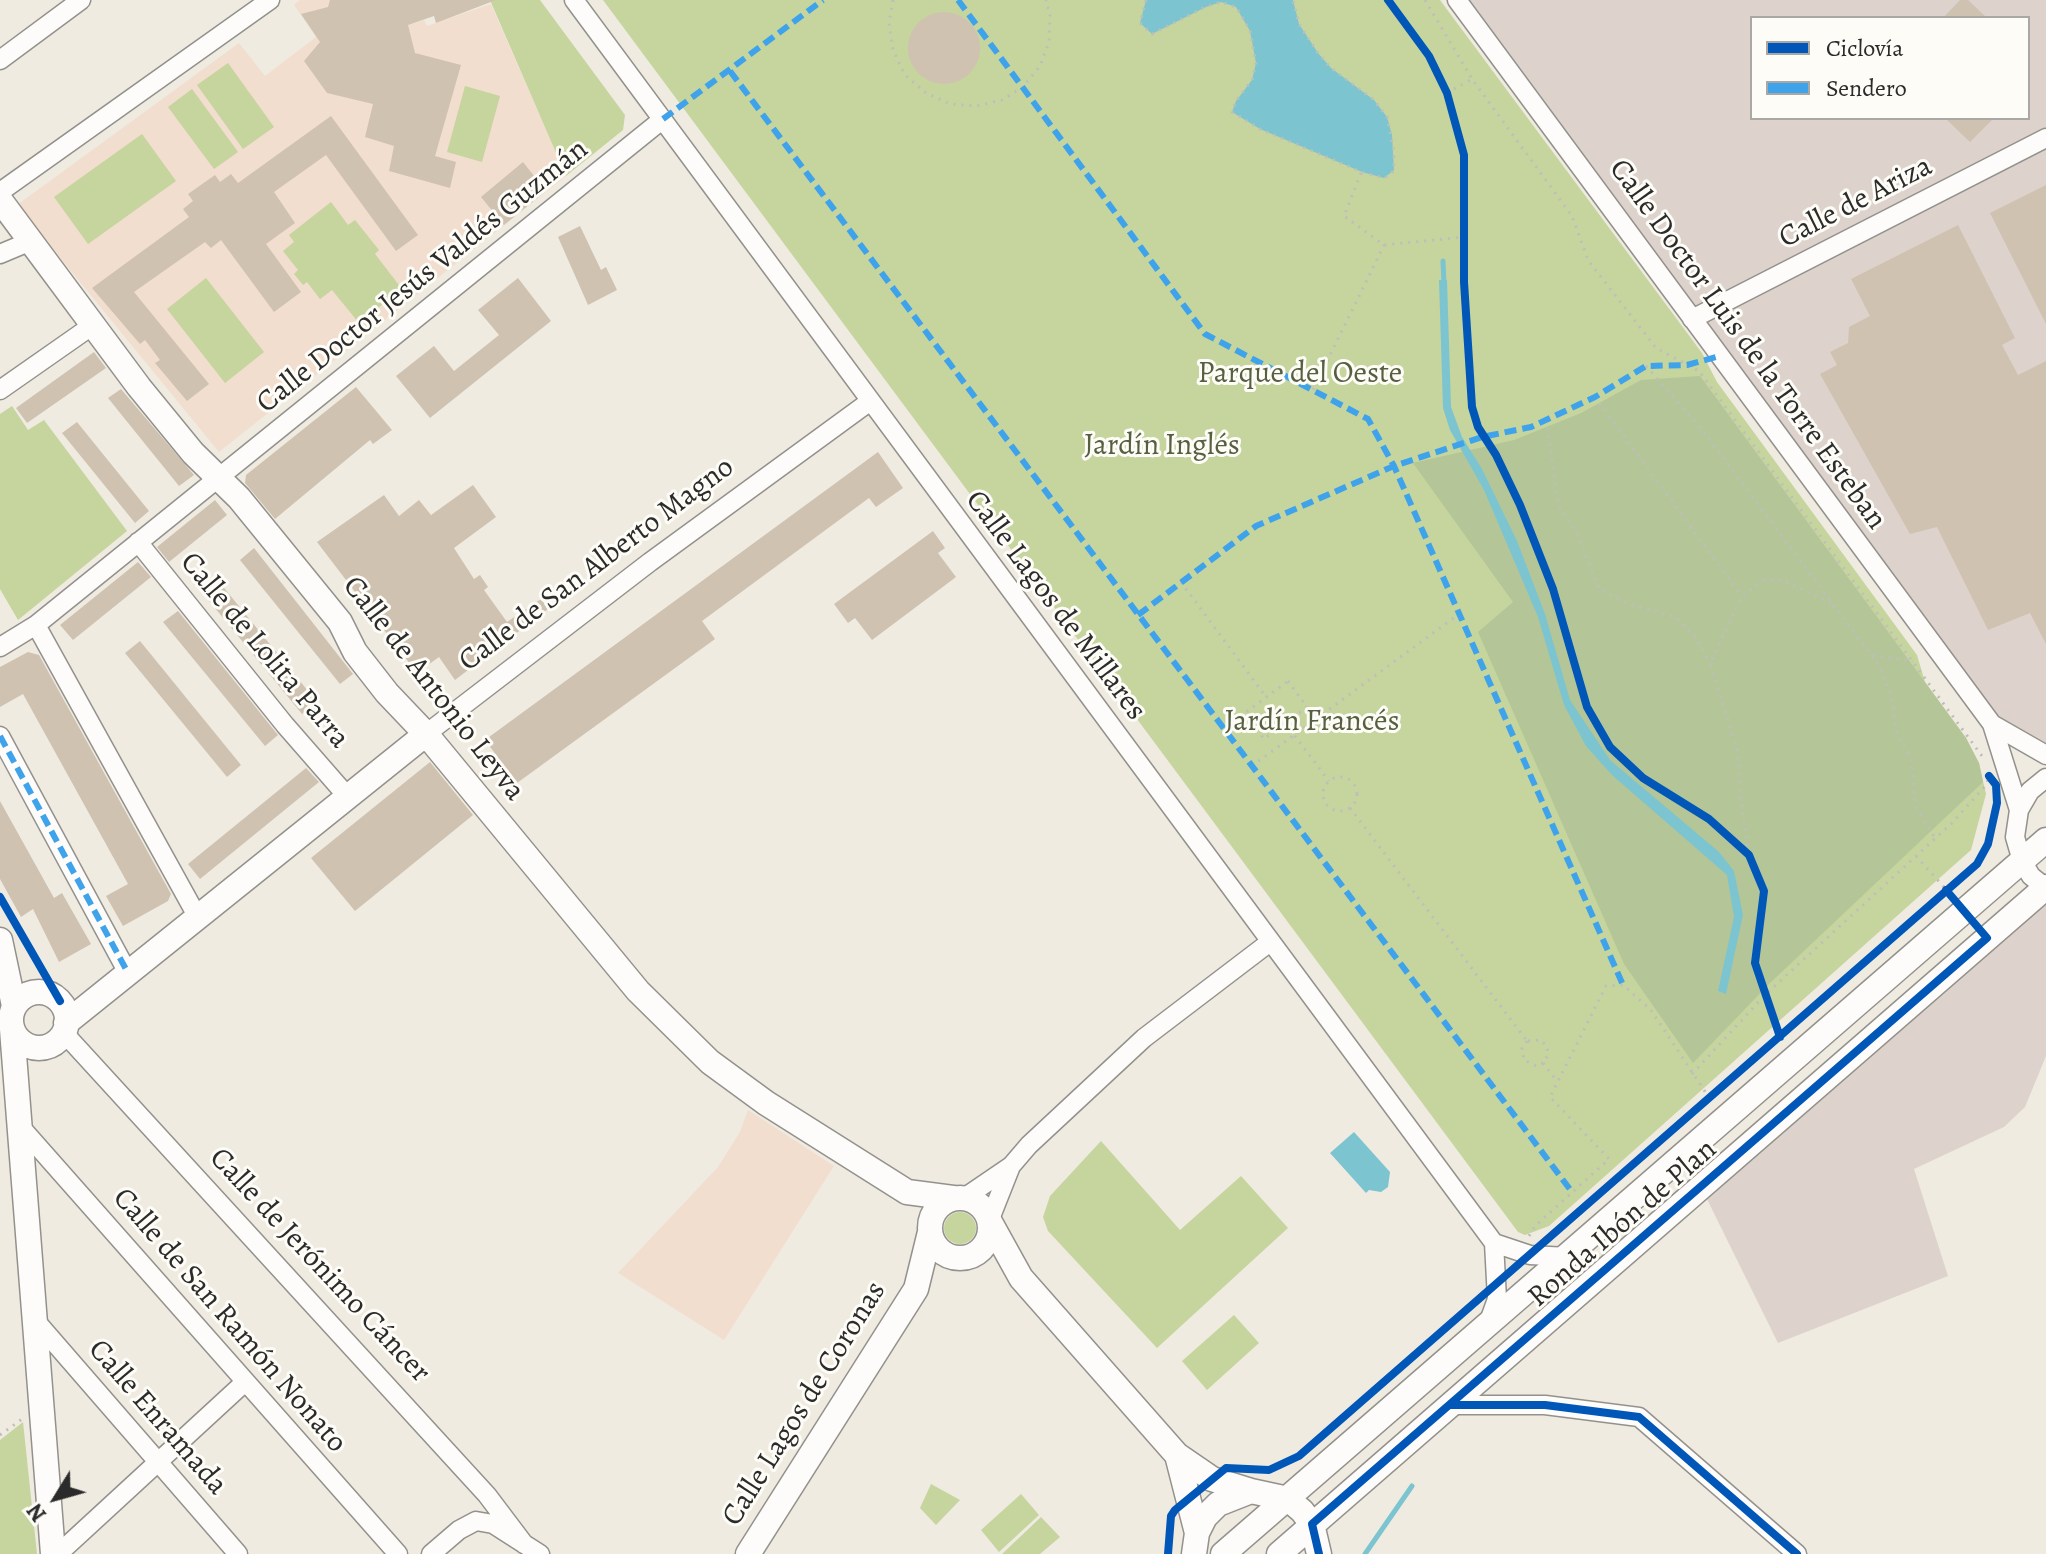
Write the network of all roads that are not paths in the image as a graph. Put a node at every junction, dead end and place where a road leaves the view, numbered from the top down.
1 (81, 0) edge
2 (270, 0) edge
3 (574, 0) edge
4 (1457, 0) edge
5 (0, 60) edge
6 (663, 119) junction
7 (2046, 138) edge
8 (0, 192) edge
9 (0, 200) edge
10 (31, 241) junction
11 (0, 254) edge
12 (1692, 319) junction
13 (93, 325) junction
14 (0, 390) edge
15 (869, 402) junction
16 (219, 478) junction
17 (138, 542) junction
18 (36, 625) junction
19 (0, 647) edge
20 (1992, 724) junction
21 (426, 734) junction
22 (0, 736) edge
23 (2046, 755) edge
24 (2046, 778) edge
25 (347, 796) junction
26 (2019, 810) junction
27 (2046, 840) edge
28 (2022, 861) junction
29 (2046, 887) edge
30 (197, 916) junction
31 (0, 940) edge
32 (1270, 942) junction
33 (128, 973) junction
34 (13, 1017) junction
35 (59, 1034) junction
36 (7, 1090) edge
37 (9, 1120) edge
38 (1011, 1166) junction
39 (907, 1192) junction
40 (958, 1198) junction
41 (990, 1221) junction
42 (930, 1229) junction
43 (1494, 1243) junction
44 (966, 1257) junction
45 (1568, 1257) junction
46 (1021, 1278) junction
47 (916, 1289) junction
48 (34, 1319) junction
49 (1488, 1325) junction
50 (245, 1382) junction
51 (1452, 1405) junction
52 (1177, 1455) junction
53 (158, 1462) junction
54 (1251, 1491) junction
55 (1288, 1499) junction
56 (1312, 1524) junction
57 (1195, 1543) edge
58 (532, 1549) edge
59 (56, 1554) edge
60 (238, 1554) edge
61 (398, 1554) edge
62 (431, 1554) edge
63 (748, 1554) edge
64 (1223, 1554) edge
65 (1279, 1554) edge
66 (1319, 1554) edge
67 (1797, 1554) edge

1 - 5 street
2 - 8 street
3 - 6 street, Calle Lagos de Millares
4 - 12 street, Calle Doctor Luis de la Torre Esteban
6 - 15 street, Calle Lagos de Millares
6 - 16 street, Calle Doctor Jesús Valdés Guzmán
7 - 12 street, Calle de Ariza
9 - 10 street, Calle de Antonio Leyva
10 - 11 street
10 - 13 street, Calle de Antonio Leyva
12 - 20 street, Calle Doctor Luis de la Torre Esteban
13 - 14 street
13 - 16 street, Calle de Antonio Leyva
15 - 21 street, Calle de San Alberto Magno
15 - 32 street, Calle Lagos de Millares
16 - 17 street, Calle Doctor Jesús Valdés Guzmán
16 - 21 street, Calle de Antonio Leyva
17 - 18 street, Calle Doctor Jesús Valdés Guzmán
17 - 25 street, Calle de Lolita Parra
18 - 19 street, Calle Doctor Jesús Valdés Guzmán
18 - 30 street
20 - 23 street
20 - 26 street
21 - 25 street, Calle de San Alberto Magno
21 - 39 street, Calle de Antonio Leyva
22 - 33 street
24 - 26 street
25 - 30 street, Calle de San Alberto Magno
26 - 28 street
27 - 28 street, Ronda Ibón de Plan
28 - 29 street, Ronda Ibón de Plan
28 - 45 street, Ronda Ibón de Plan
29 - 51 street, Ronda Ibón de Plan
30 - 33 street, Calle de San Alberto Magno
31 - 34 street
32 - 38 street
32 - 43 street, Calle Lagos de Millares
33 - 35 street, Calle de San Alberto Magno
34 - 35 street
34 - 35 street
34 - 36 street
35 - 36 street, Calle de San Alberto Magno
35 - 58 street, Calle de Jerónimo Cáncer
36 - 37 street
37 - 48 street
37 - 50 street, Calle de San Ramón Nonato
38 - 40 street
38 - 41 street
39 - 40 street, Calle de Antonio Leyva
39 - 42 street, Calle de Antonio Leyva
40 - 41 street
40 - 42 street
41 - 44 street
41 - 46 street
42 - 44 street
42 - 47 street, Calle Lagos de Coronas
43 - 45 street
43 - 49 street
44 - 46 street
44 - 47 street, Calle Lagos de Coronas
45 - 49 street, Ronda Ibón de Plan
46 - 52 street
47 - 63 street, Calle Lagos de Coronas
48 - 53 street, Calle Enramada
48 - 59 street
49 - 55 street, Ronda Ibón de Plan
50 - 53 street
50 - 61 street, Calle de San Ramón Nonato
51 - 56 street, Ronda Ibón de Plan
51 - 67 street
52 - 54 street
52 - 57 street
53 - 59 street
53 - 60 street, Calle Enramada
54 - 55 street
54 - 57 street
55 - 56 street
55 - 64 street, Ronda Ibón de Plan
56 - 65 street, Ronda Ibón de Plan
56 - 66 street
58 - 62 street

